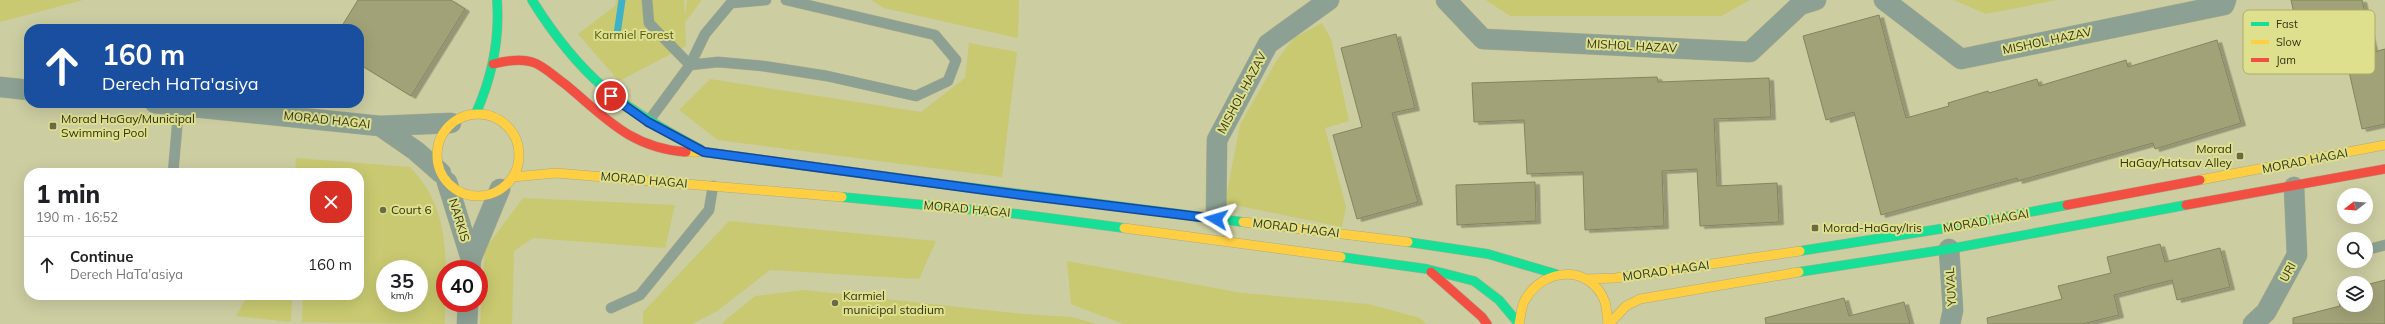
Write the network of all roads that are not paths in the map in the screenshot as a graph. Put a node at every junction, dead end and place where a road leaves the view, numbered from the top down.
1 (497, 0) edge
2 (532, 0) edge
3 (647, 0) edge
4 (766, 0) edge
5 (786, 0) edge
6 (1329, 0) edge
7 (1446, 0) edge
8 (1816, 0) edge
9 (1884, 0) edge
10 (2226, 0) edge
11 (732, 2) edge
12 (493, 64) junction
13 (690, 65) junction
14 (0, 87) edge
15 (24, 89) edge
16 (179, 108) edge
17 (208, 108) edge
18 (592, 108) junction
19 (629, 110) junction
20 (476, 113) junction
21 (648, 122) junction
22 (451, 123) junction
23 (380, 126) junction
24 (2385, 145) edge
25 (704, 152) junction
26 (173, 168) edge
27 (2385, 169) edge
28 (444, 178) junction
29 (507, 183) junction
30 (714, 186) junction
31 (2294, 187) junction
32 (1216, 219) junction
33 (2385, 245) edge
34 (2373, 248) edge
35 (1949, 249) junction
36 (469, 260) edge
37 (472, 260) edge
38 (1427, 269) junction
39 (1556, 274) junction
40 (1584, 279) junction
41 (611, 308) dead end
42 (468, 312) edge
43 (467, 324) edge
44 (1487, 324) edge
45 (1519, 324) edge
46 (1608, 324) edge
47 (1950, 324) edge
48 (2252, 324) edge

1 - 12 street
2 - 19 street
3 - 13 lane
4 - 11 lane
5 - 13 lane
6 - 32 street, MISHOL HAZAV
7 - 8 street, MISHOL HAZAV
9 - 10 street, MISHOL HAZAV
11 - 13 lane
12 - 18 street, MORAD HAGAI
12 - 20 street
13 - 21 lane
14 - 15 street
16 - 26 lane
17 - 23 street, MORAD HAGAI
18 - 19 street
18 - 25 street, MORAD HAGAI
19 - 21 street
20 - 22 street, NARKIS
20 - 29 street, NARKIS
21 - 25 street
22 - 23 street, MORAD HAGAI
22 - 28 street, NARKIS
23 - 28 street, MORAD HAGAI
24 - 40 street, MORAD HAGAI
25 - 32 street, MORAD HAGAI
27 - 31 street, MORAD HAGAI
28 - 29 street, NARKIS
28 - 36 street, NARKIS
29 - 30 street, MORAD HAGAI
29 - 37 street, NARKIS
30 - 38 street, MORAD HAGAI
30 - 41 lane
31 - 35 street, MORAD HAGAI
31 - 48 street, URI
32 - 39 street, MORAD HAGAI
33 - 34 lane
35 - 46 street, MORAD HAGAI
35 - 47 street, YUVAL
38 - 44 street
38 - 45 street, MORAD HAGAI
39 - 40 street, MORAD HAGAI
39 - 45 street
40 - 46 street
42 - 43 street

